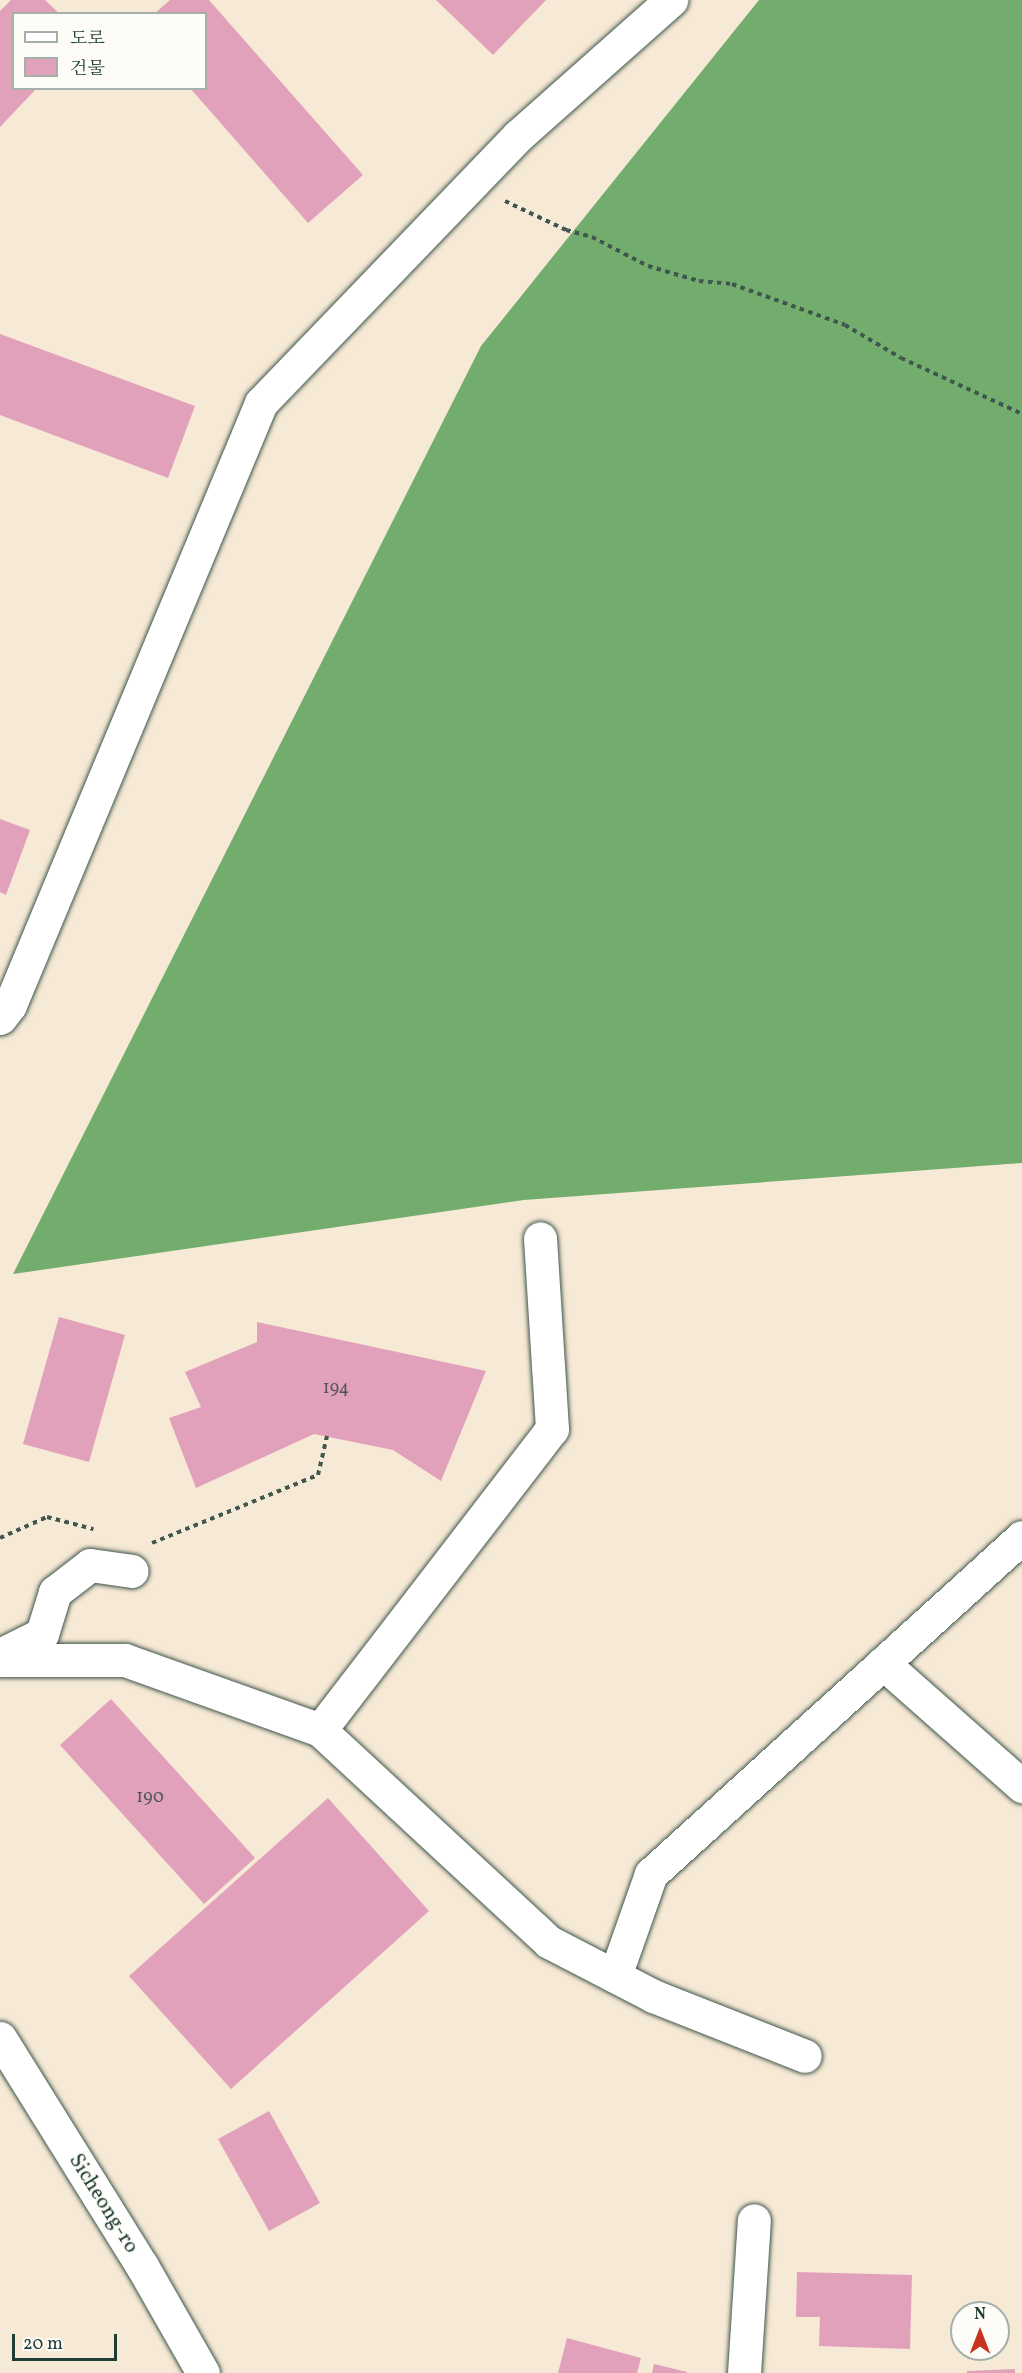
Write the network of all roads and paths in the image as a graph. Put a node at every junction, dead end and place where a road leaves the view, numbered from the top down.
1 (671, 0) edge
2 (472, 184) junction
3 (1022, 414) edge
4 (0, 1018) edge
5 (540, 1238) dead end
6 (327, 1437) dead end
7 (105, 1532) dead end
8 (1022, 1537) edge
9 (0, 1538) edge
10 (150, 1544) dead end
11 (132, 1571) dead end
12 (0, 1655) edge
13 (0, 1660) edge
14 (883, 1663) junction
15 (320, 1730) junction
16 (1022, 1786) edge
17 (615, 1976) junction
18 (0, 2038) edge
19 (805, 2056) dead end
20 (754, 2220) dead end
21 (202, 2373) edge
22 (744, 2373) edge

1 - 2 street
2 - 3 path
2 - 4 street
5 - 15 street
6 - 10 path
7 - 9 path
8 - 14 street
11 - 12 street
13 - 15 street
14 - 16 street
14 - 17 street
15 - 17 street
17 - 19 street
18 - 21 street, Sicheong-ro
20 - 22 street

